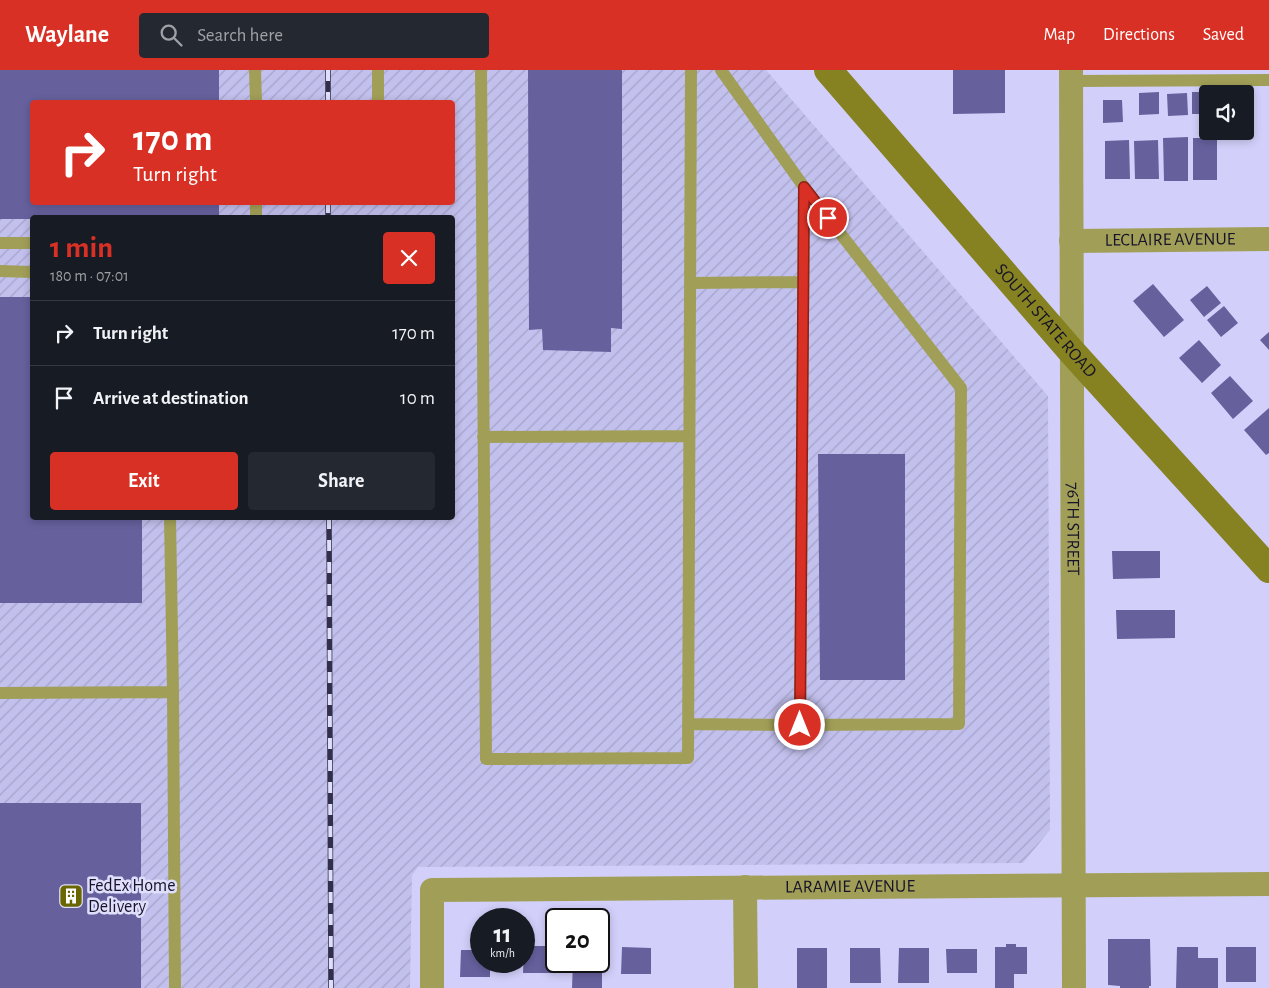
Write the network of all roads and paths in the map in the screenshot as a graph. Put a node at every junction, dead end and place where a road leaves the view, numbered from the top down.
1 (256, 70) edge
2 (378, 70) edge
3 (481, 70) edge
4 (691, 70) edge
5 (720, 70) edge
6 (828, 70) edge
7 (1071, 75) edge
8 (1269, 80) edge
9 (256, 100) edge
10 (378, 100) edge
11 (804, 187) junction
12 (1269, 239) edge
13 (1071, 240) junction
14 (0, 242) edge
15 (30, 243) edge
16 (0, 272) edge
17 (30, 272) edge
18 (690, 282) junction
19 (803, 282) junction
20 (1072, 352) junction
21 (690, 436) junction
22 (484, 437) junction
23 (170, 520) edge
24 (1268, 567) edge
25 (173, 692) junction
26 (0, 694) edge
27 (688, 724) junction
28 (800, 725) junction
29 (1269, 884) edge
30 (1074, 885) junction
31 (746, 887) junction
32 (175, 988) edge
33 (432, 988) edge
34 (746, 988) edge
35 (1074, 988) edge

1 - 9 lane
2 - 10 lane
3 - 22 lane
4 - 18 lane
5 - 11 lane
6 - 20 street, SOUTH STATE ROAD
7 - 8 lane
7 - 13 street, 76TH STREET
11 - 19 lane
11 - 28 lane
12 - 13 street, LECLAIRE AVENUE
13 - 20 street, 76TH STREET
14 - 15 lane
16 - 17 lane
18 - 19 lane
18 - 21 lane
19 - 28 lane
20 - 24 street, SOUTH STATE ROAD
20 - 30 street, 76TH STREET
21 - 22 lane
21 - 27 lane
22 - 27 lane
23 - 25 lane
25 - 26 lane
25 - 32 lane
27 - 28 lane
29 - 30 street, LARAMIE AVENUE
30 - 31 street, LARAMIE AVENUE
30 - 35 street, 76TH STREET
31 - 33 street, LARAMIE AVENUE
31 - 34 street

